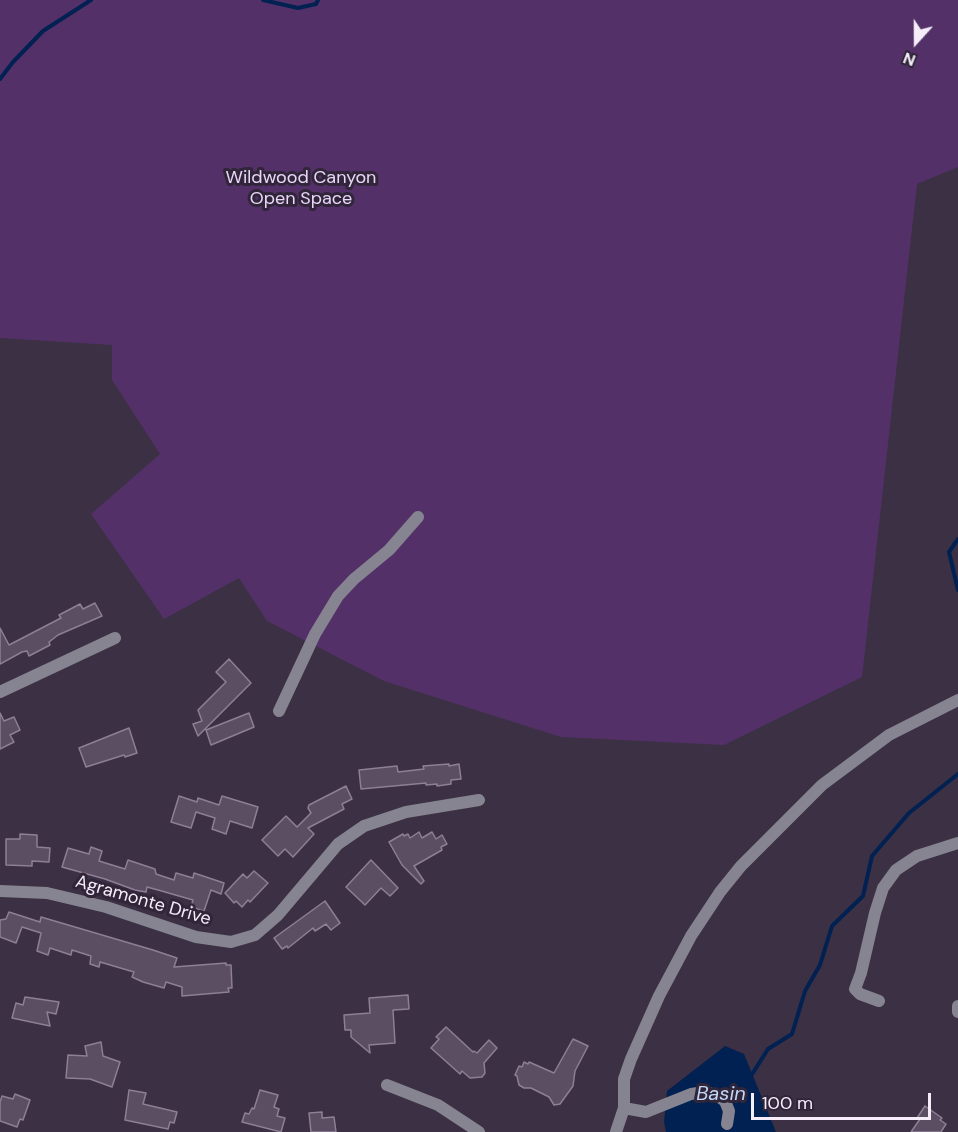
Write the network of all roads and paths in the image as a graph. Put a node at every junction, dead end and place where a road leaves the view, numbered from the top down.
1 (418, 517) dead end
2 (115, 638) dead end
3 (0, 692) edge
4 (958, 700) edge
5 (279, 711) dead end
6 (478, 800) dead end
7 (958, 843) edge
8 (0, 891) edge
9 (879, 1001) dead end
10 (958, 1006) edge
11 (958, 1012) edge
12 (387, 1085) dead end
13 (624, 1108) junction
14 (727, 1124) dead end
15 (479, 1132) edge
16 (616, 1132) edge

1 - 5 street
2 - 3 street
4 - 13 street
6 - 8 street, Agramonte Drive
7 - 9 street
10 - 11 street
12 - 15 street
13 - 14 street
13 - 16 street

